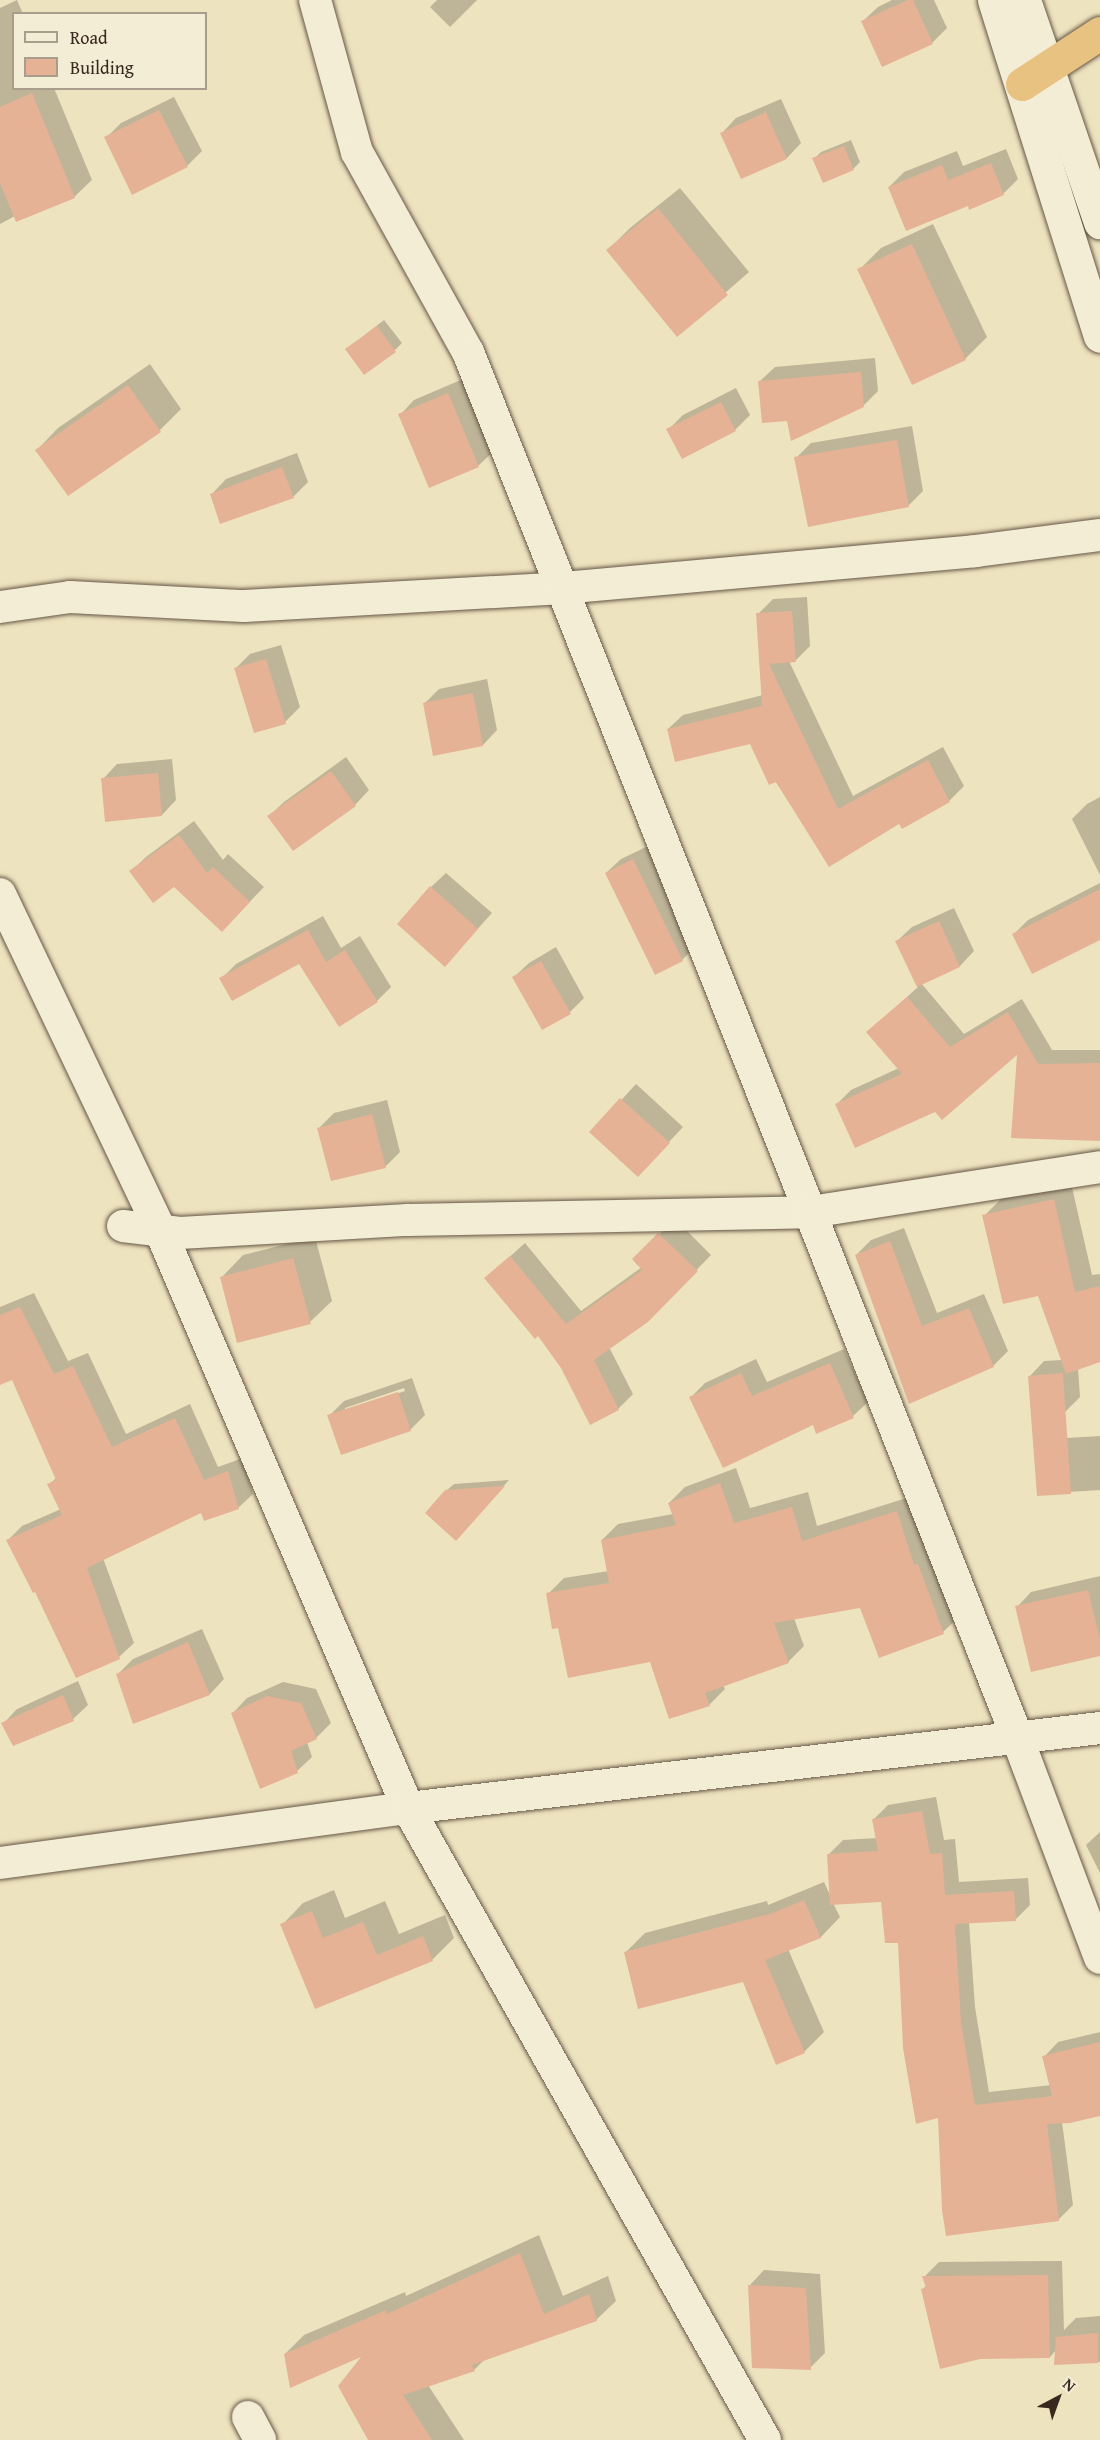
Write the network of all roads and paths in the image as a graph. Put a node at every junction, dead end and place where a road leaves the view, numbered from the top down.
1 (315, 0) edge
2 (994, 0) edge
3 (1024, 0) edge
4 (1100, 33) edge
5 (1048, 66) junction
6 (1022, 84) junction
7 (1100, 222) edge
8 (1100, 336) edge
9 (1100, 535) edge
10 (563, 588) junction
11 (0, 607) edge
12 (0, 894) edge
13 (1100, 1167) edge
14 (810, 1212) junction
15 (123, 1226) dead end
16 (160, 1230) junction
17 (1100, 1728) edge
18 (1017, 1737) junction
19 (408, 1808) junction
20 (0, 1863) edge
21 (1100, 1958) edge
22 (765, 2440) edge

1 - 10 street
2 - 6 main road
3 - 5 main road
4 - 5 highway
5 - 6 highway
5 - 7 main road
6 - 8 main road
9 - 10 street
10 - 11 street
10 - 14 street
12 - 16 street
13 - 14 street
14 - 16 street
14 - 18 street
15 - 16 street
16 - 19 street
17 - 18 street
18 - 19 street
18 - 21 street
19 - 20 street
19 - 22 street

